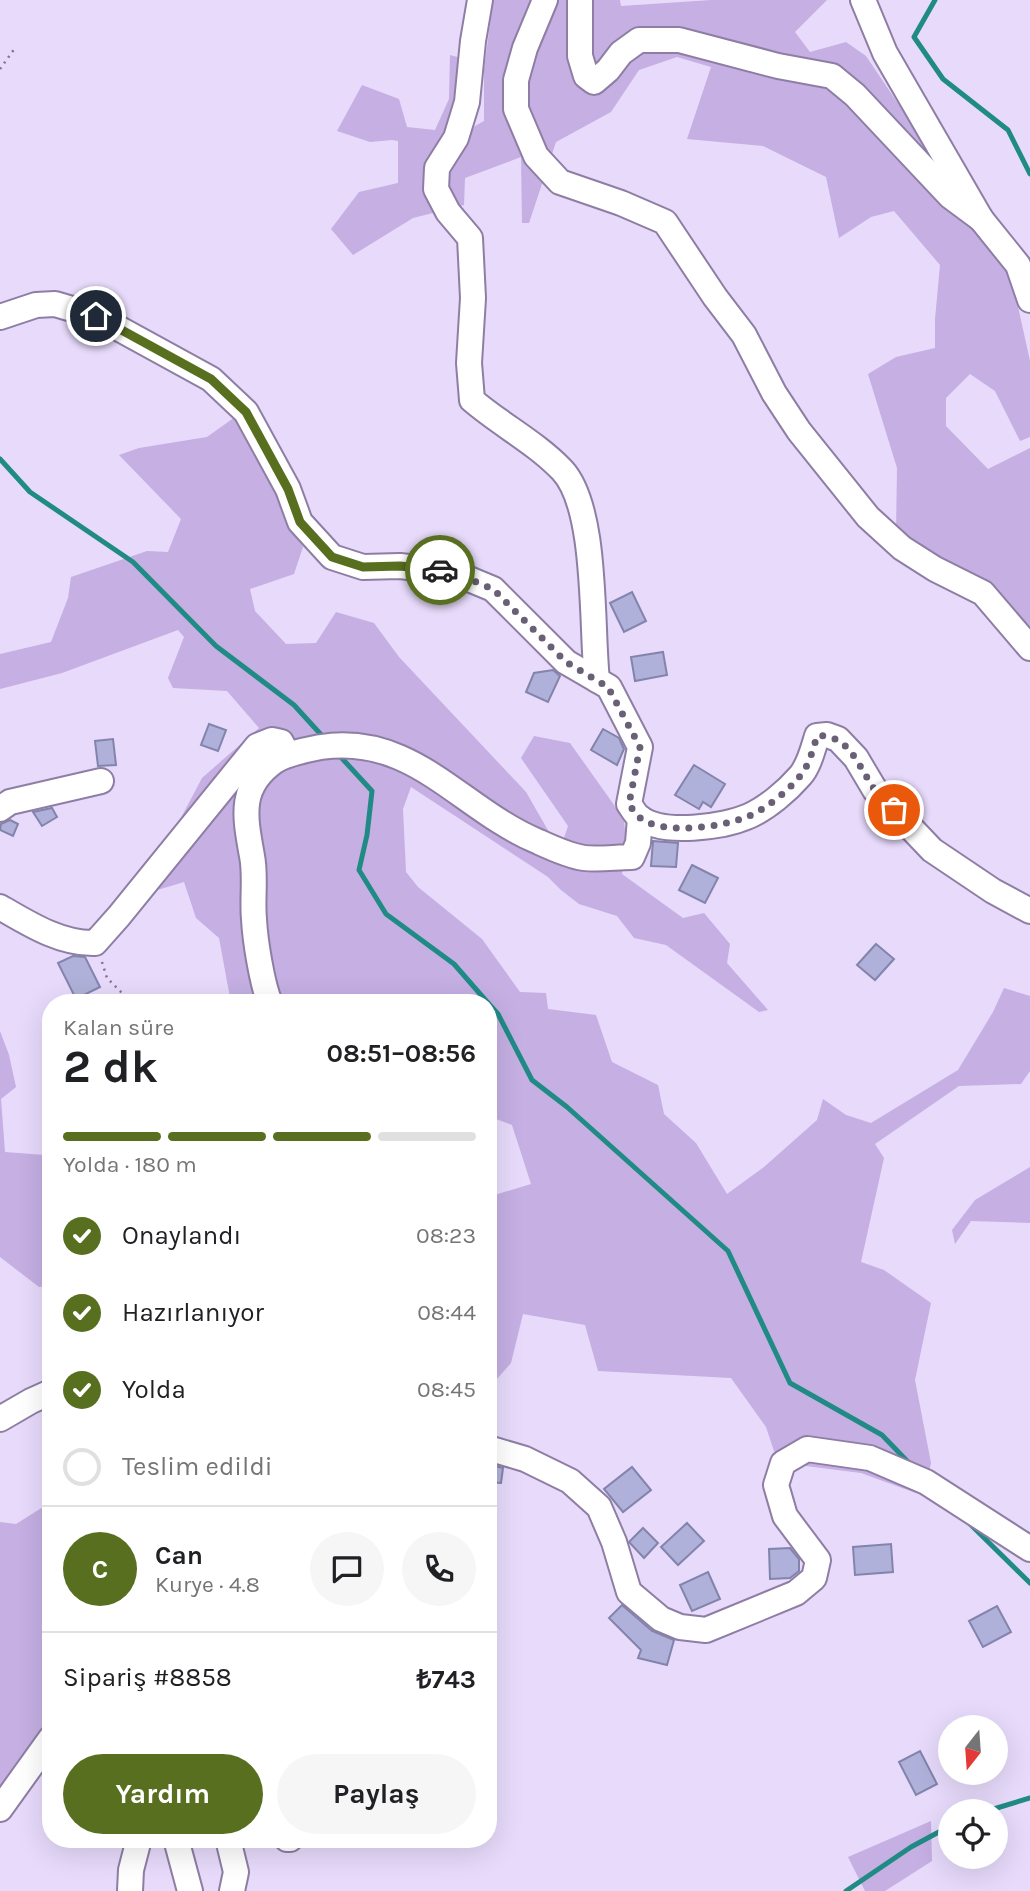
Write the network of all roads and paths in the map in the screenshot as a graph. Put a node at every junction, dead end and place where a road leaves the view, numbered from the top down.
1 (481, 0) edge
2 (545, 0) edge
3 (580, 0) edge
4 (863, 0) edge
5 (15, 48) dead end
6 (0, 69) edge
7 (981, 219) junction
8 (1030, 300) edge
9 (0, 317) edge
10 (1030, 648) edge
11 (597, 680) junction
12 (288, 755) junction
13 (101, 781) dead end
14 (0, 809) edge
15 (640, 818) junction
16 (0, 907) edge
17 (1030, 911) edge
18 (95, 943) junction
19 (123, 994) edge
20 (268, 994) edge
21 (42, 1396) edge
22 (0, 1419) edge
23 (497, 1450) edge
24 (1030, 1549) edge
25 (42, 1751) edge
26 (0, 1809) edge
27 (137, 1848) edge
28 (179, 1848) edge
29 (229, 1848) edge
30 (234, 1882) edge
31 (130, 1891) edge
32 (190, 1891) edge
33 (252, 1891) edge

1 - 11 street
2 - 10 street
3 - 7 street
4 - 7 street
5 - 6 path
7 - 8 street
9 - 11 street
11 - 15 street
12 - 15 street
12 - 18 street
12 - 20 street
13 - 14 street
15 - 17 street
16 - 18 street
18 - 19 path
21 - 22 street
23 - 24 street
25 - 26 street
27 - 31 street
28 - 32 street
29 - 30 street
30 - 33 street

